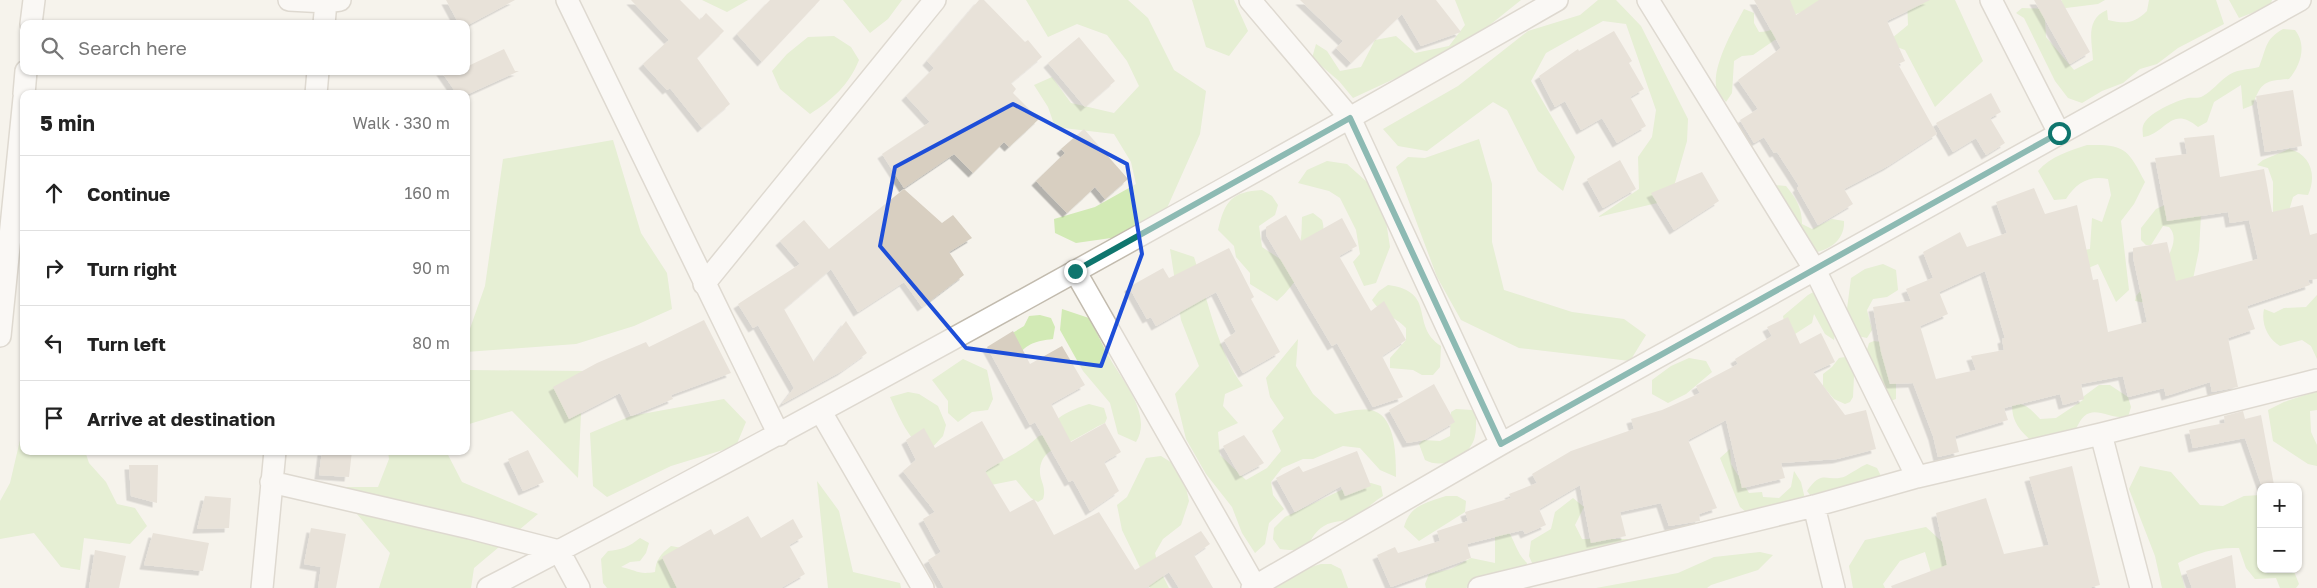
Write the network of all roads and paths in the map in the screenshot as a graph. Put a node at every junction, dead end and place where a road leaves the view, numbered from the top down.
1 (34, 0) edge
2 (289, 0) edge
3 (567, 0) edge
4 (935, 0) edge
5 (1250, 0) edge
6 (1557, 0) edge
7 (1648, 0) edge
8 (1991, 0) edge
9 (2300, 0) edge
10 (333, 1) edge
11 (32, 20) edge
12 (326, 20) edge
13 (26, 75) edge
14 (318, 75) edge
15 (24, 90) edge
16 (316, 90) edge
17 (1350, 118) junction
18 (2059, 133) junction
19 (20, 138) edge
20 (1815, 270) junction
21 (1075, 271) junction
22 (704, 284) junction
23 (0, 336) edge
24 (2317, 380) edge
25 (821, 412) junction
26 (2101, 434) junction
27 (779, 435) junction
28 (1501, 444) junction
29 (274, 455) edge
30 (1917, 477) junction
31 (271, 482) junction
32 (1814, 506) junction
33 (559, 551) junction
34 (1254, 587) edge
35 (1489, 587) edge
36 (262, 588) edge
37 (488, 588) edge
38 (579, 588) edge
39 (922, 588) edge
40 (1834, 588) edge
41 (2141, 588) edge

1 - 11 street
2 - 10 street
3 - 22 street
4 - 22 street
5 - 17 street
6 - 17 street
7 - 20 street
8 - 18 street
9 - 18 street
10 - 12 street
13 - 15 street
14 - 16 street
17 - 21 street
17 - 28 street
18 - 20 street
19 - 23 street
20 - 28 street
20 - 30 street
21 - 25 street
21 - 34 street
22 - 27 street
24 - 26 street
25 - 27 street
25 - 39 street
26 - 30 street
26 - 41 street
27 - 33 street
28 - 34 street
29 - 31 street
30 - 32 street
31 - 33 street
31 - 36 street
32 - 35 street
32 - 40 street
33 - 37 street
33 - 38 street

